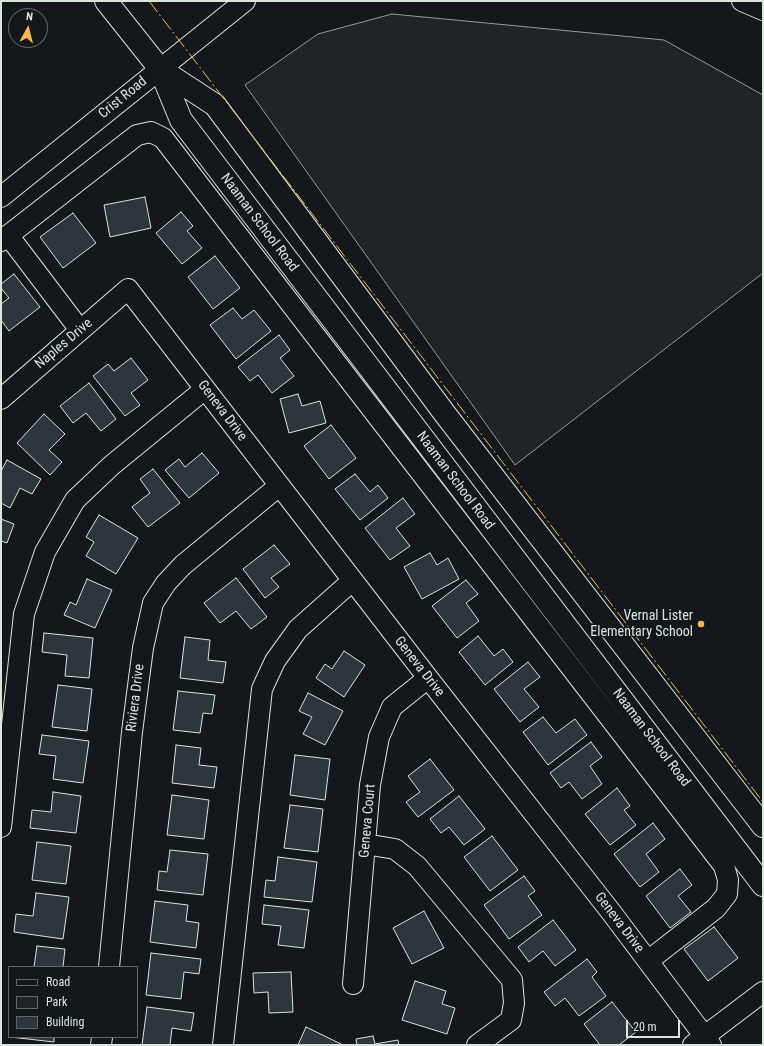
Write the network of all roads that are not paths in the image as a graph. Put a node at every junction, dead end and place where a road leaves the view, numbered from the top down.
1 (106, 1) edge
2 (246, 1) edge
3 (742, 1) edge
4 (763, 10) edge
5 (160, 69) junction
6 (1, 197) edge
7 (5, 238) edge
8 (128, 289) joint
9 (80, 330) junction
10 (205, 389) junction
11 (1, 399) edge
12 (279, 486) junction
13 (352, 581) junction
14 (428, 678) junction
15 (763, 826) edge
16 (1, 827) edge
17 (365, 844) junction
18 (763, 885) edge
19 (648, 961) junction
20 (109, 966) edge
21 (354, 984) dead end
22 (763, 992) edge
23 (702, 1042) edge
24 (223, 1045) edge
25 (477, 1045) edge

1 - 5 main road, Naaman School Road
2 - 5 street, Crist Road
3 - 4 street
5 - 6 street, Crist Road
5 - 15 main road, Naaman School Road
5 - 18 main road, Naaman School Road
7 - 9 street
7 - 19 street
8 - 9 street, Naples Drive
8 - 10 street, Geneva Drive
9 - 11 street, Naples Drive
10 - 12 street, Geneva Drive
10 - 16 street
12 - 13 street, Geneva Drive
12 - 20 street, Riviera Drive
13 - 14 street, Geneva Drive
13 - 24 street
14 - 17 street, Geneva Court
14 - 19 street, Geneva Drive
17 - 21 street, Geneva Court
17 - 25 street
19 - 23 street, Geneva Drive
22 - 23 street

